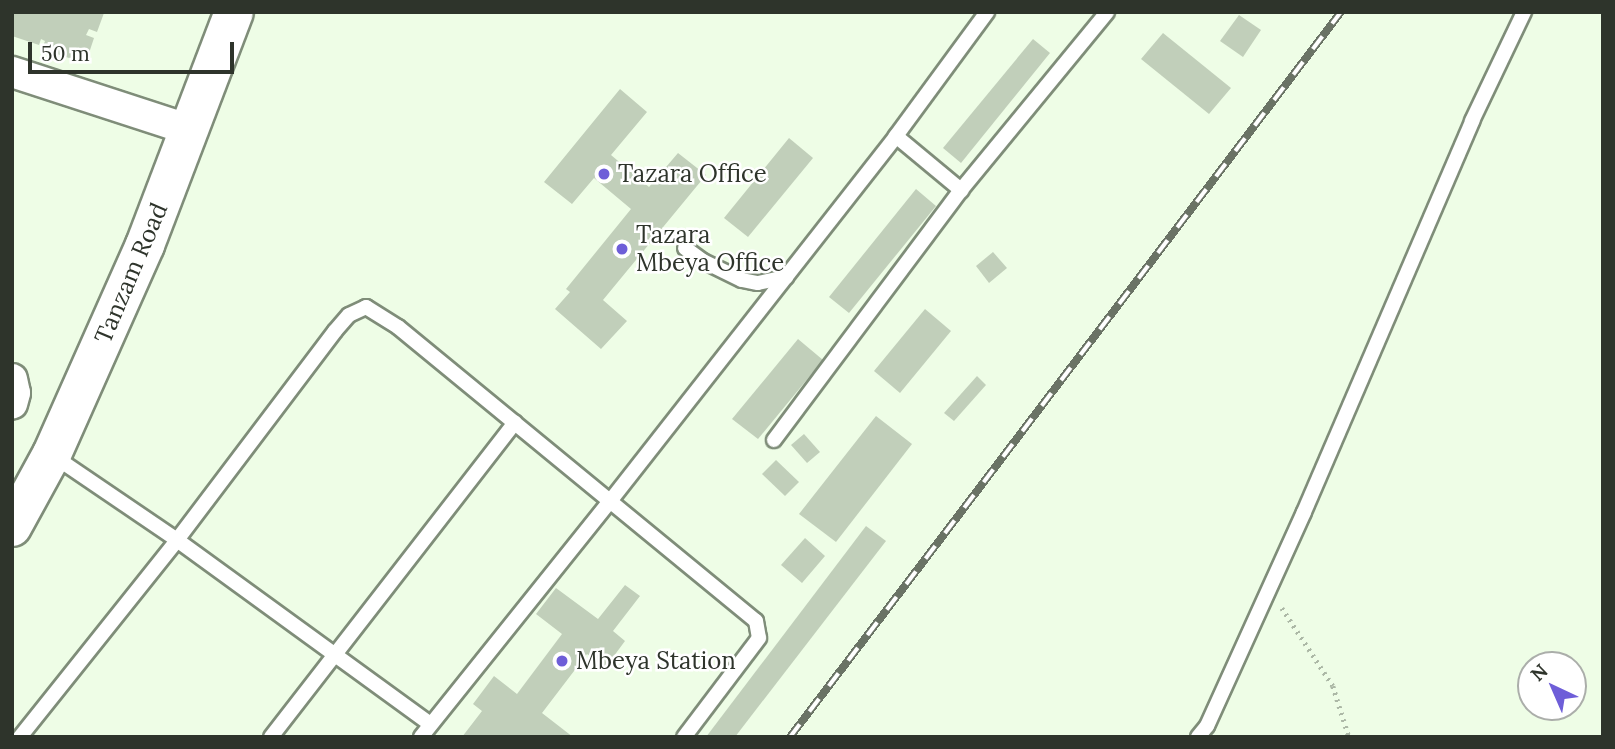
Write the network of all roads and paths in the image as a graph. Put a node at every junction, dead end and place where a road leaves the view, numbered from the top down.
1 (234, 12) edge
2 (987, 12) edge
3 (1107, 12) edge
4 (1524, 12) edge
5 (12, 72) edge
6 (190, 130) junction
7 (896, 136) junction
8 (961, 190) junction
9 (685, 248) dead end
10 (786, 277) junction
11 (12, 379) edge
12 (12, 404) edge
13 (515, 422) junction
14 (774, 440) dead end
15 (52, 454) junction
16 (611, 500) junction
17 (12, 526) edge
18 (177, 540) junction
19 (1275, 573) junction
20 (334, 654) junction
21 (430, 724) junction
22 (20, 737) edge
23 (271, 737) edge
24 (421, 737) edge
25 (684, 737) edge
26 (1198, 737) edge
27 (1349, 737) edge

1 - 6 highway, Tanzam Road
2 - 7 lane
3 - 8 lane
4 - 19 lane
5 - 6 street
6 - 15 highway, Tanzam Road
7 - 8 lane
7 - 10 lane
8 - 14 lane
9 - 10 lane
10 - 16 lane
11 - 12 street
13 - 16 lane
13 - 18 lane
13 - 20 lane
15 - 17 highway, Tanzam Road
15 - 18 lane
16 - 21 lane
16 - 25 lane
18 - 20 lane
18 - 22 lane
19 - 26 lane
19 - 27 path
20 - 21 lane
20 - 23 lane
21 - 24 lane

